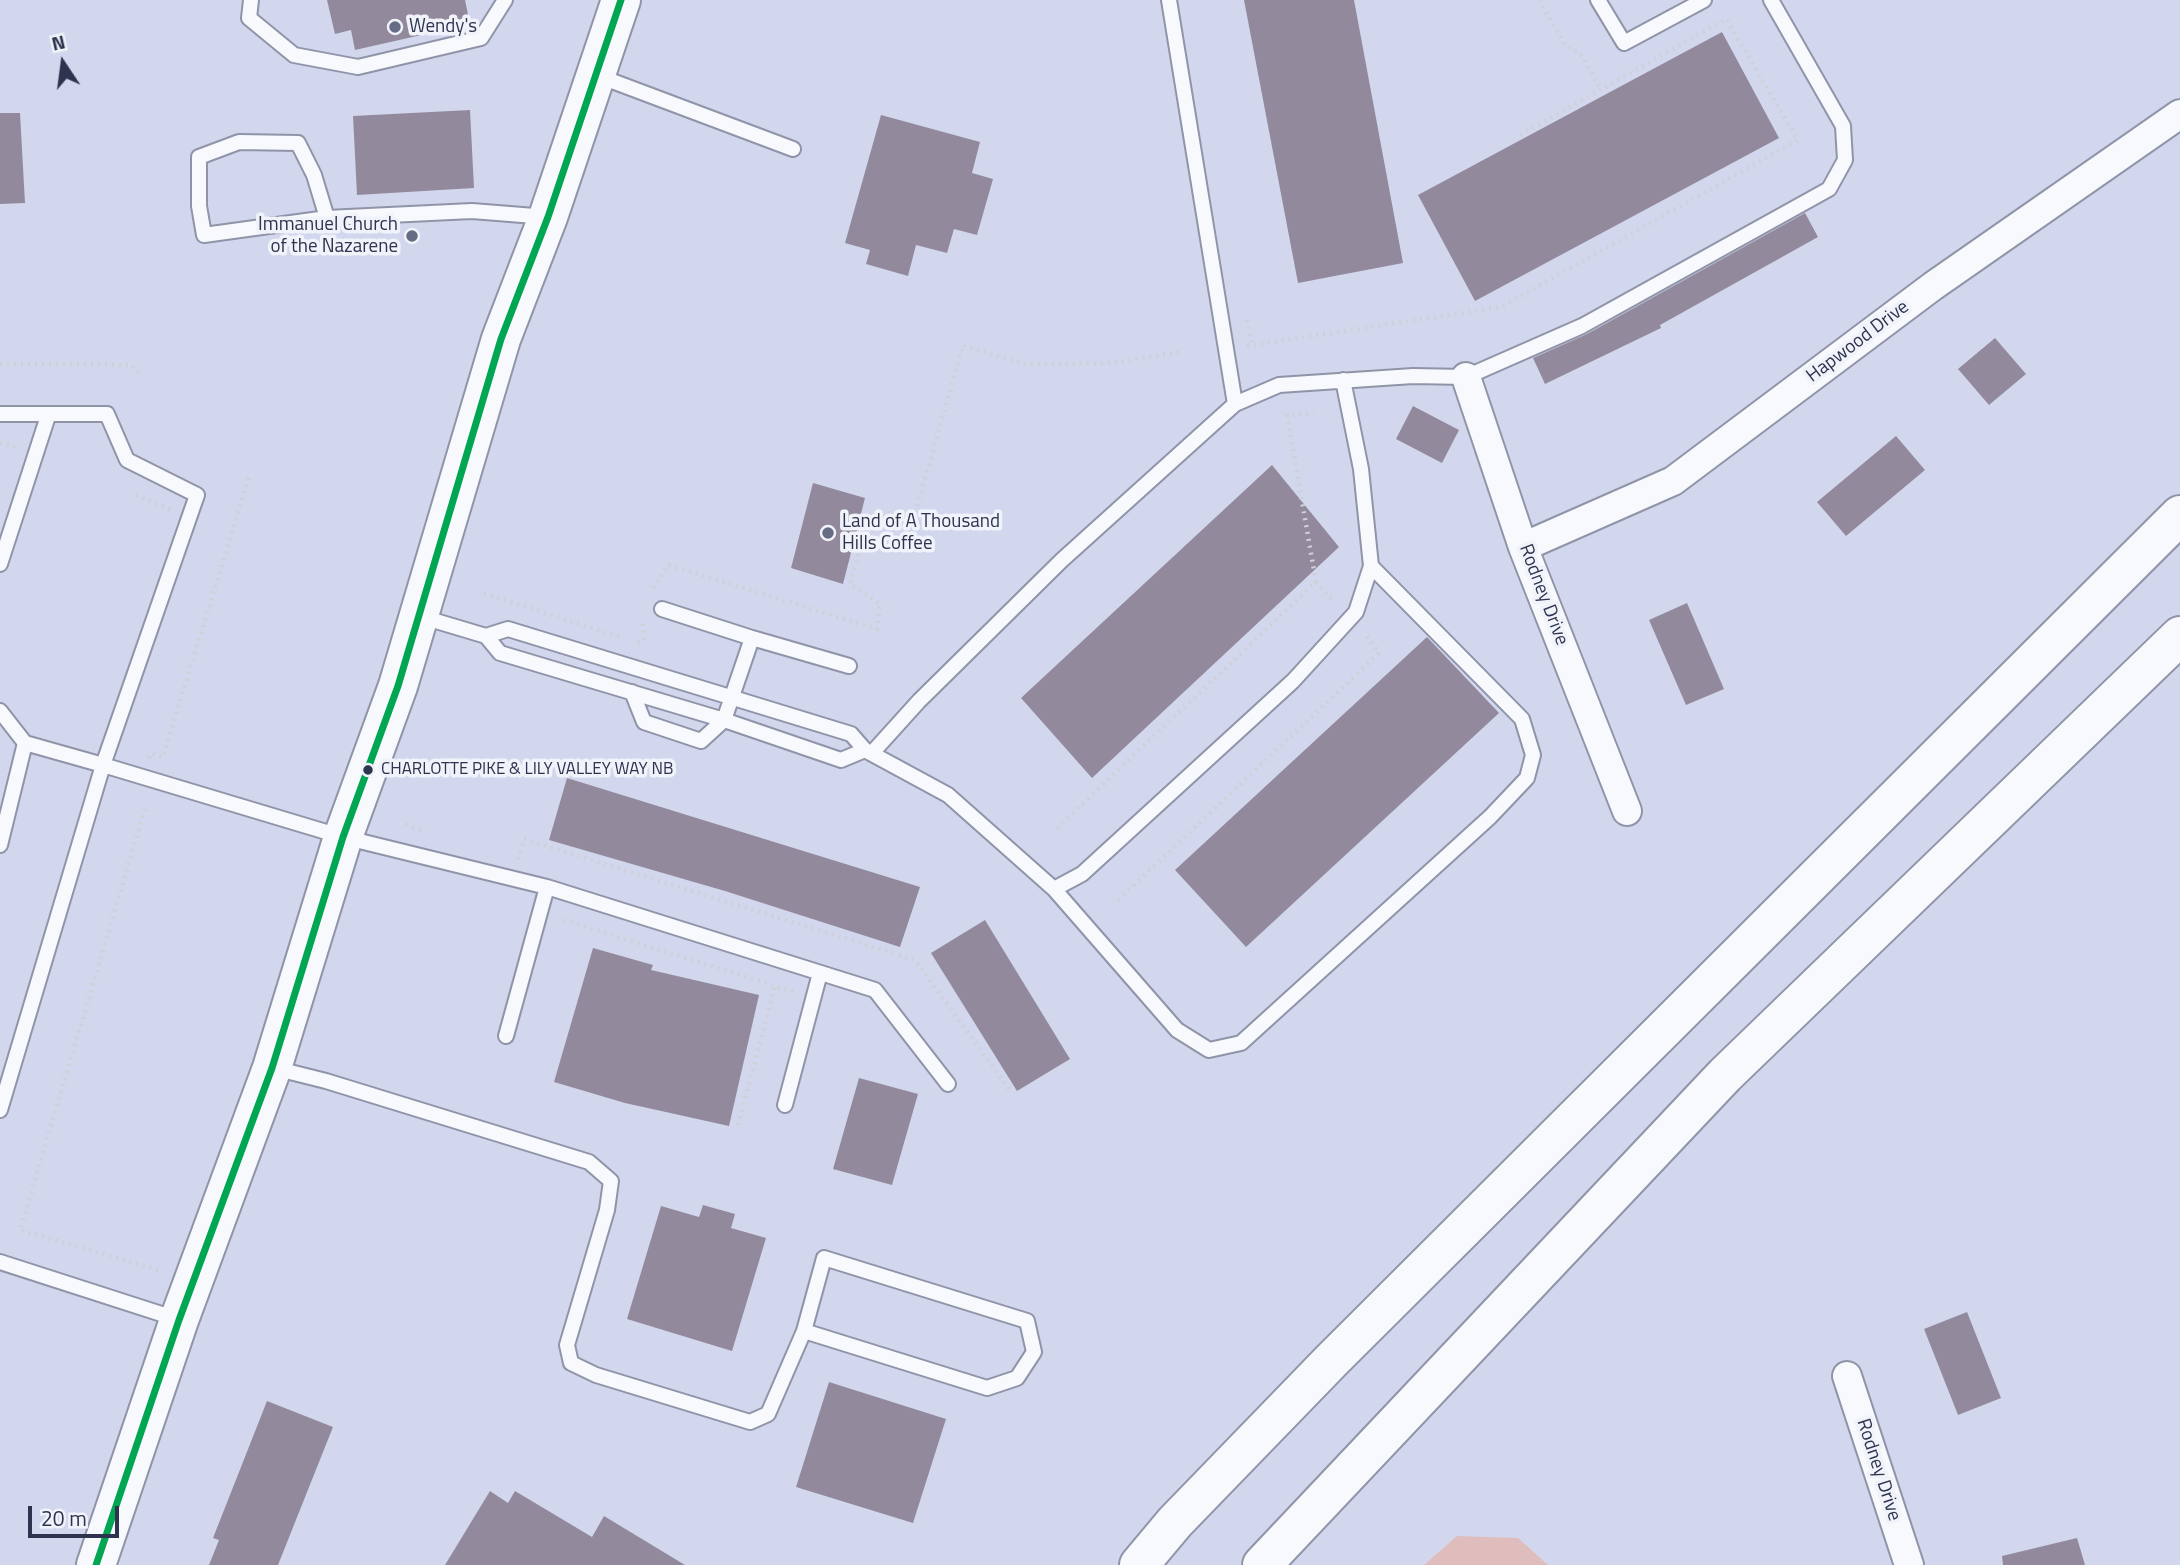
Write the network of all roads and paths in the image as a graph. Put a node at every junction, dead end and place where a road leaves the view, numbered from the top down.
1 (251, 0) edge
2 (505, 0) edge
3 (621, 0) edge
4 (1169, 0) edge
5 (1539, 0) edge
6 (1598, 0) edge
7 (1704, 0) edge
8 (1771, 0) edge
9 (595, 75) junction
10 (1601, 90) junction
11 (2180, 114) edge
12 (1517, 137) dead end
13 (793, 149) dead end
14 (548, 217) junction
15 (327, 218) junction
16 (1236, 347) dead end
17 (1181, 352) dead end
18 (0, 363) edge
19 (142, 375) dead end
20 (1465, 377) junction
21 (1343, 380) junction
22 (1235, 404) junction
23 (1314, 413) dead end
24 (0, 414) edge
25 (48, 416) junction
26 (0, 443) edge
27 (19, 449) dead end
28 (249, 477) dead end
29 (136, 495) dead end
30 (175, 512) dead end
31 (2180, 515) edge
32 (1523, 547) junction
33 (0, 564) edge
34 (1370, 566) junction
35 (1316, 582) junction
36 (650, 592) dead end
37 (484, 593) dead end
38 (1337, 606) dead end
39 (662, 609) dead end
40 (644, 611) dead end
41 (419, 616) junction
42 (1361, 629) dead end
43 (486, 636) junction
44 (2180, 636) edge
45 (752, 638) junction
46 (849, 666) dead end
47 (632, 692) junction
48 (733, 696) junction
49 (0, 711) edge
50 (724, 720) junction
51 (25, 743) junction
52 (868, 752) junction
53 (103, 765) junction
54 (147, 765) dead end
55 (145, 809) dead end
56 (1627, 811) dead end
57 (1057, 828) dead end
58 (343, 837) junction
59 (0, 845) edge
60 (547, 887) junction
61 (1054, 889) junction
62 (1118, 901) dead end
63 (564, 920) dead end
64 (820, 973) junction
65 (775, 986) junction
66 (799, 993) dead end
67 (506, 1037) dead end
68 (272, 1068) junction
69 (948, 1084) dead end
70 (785, 1105) dead end
71 (0, 1110) edge
72 (738, 1125) dead end
73 (0, 1262) edge
74 (165, 1272) dead end
75 (179, 1320) junction
76 (804, 1331) junction
77 (1847, 1376) dead end
78 (96, 1565) edge
79 (1139, 1565) edge
80 (1262, 1565) edge
81 (1909, 1565) edge

1 - 2 lane
3 - 9 main road
4 - 22 lane
5 - 10 path
6 - 7 lane
8 - 20 lane
9 - 13 lane
9 - 14 main road
10 - 12 path
10 - 16 path
11 - 32 street, Hapwood Drive
14 - 15 lane
14 - 41 main road
15 - 15 lane
17 - 36 path
18 - 19 path
20 - 21 lane
20 - 32 street, Rodney Drive
21 - 22 lane
21 - 34 lane
22 - 52 lane
23 - 35 path
24 - 25 lane
25 - 33 lane
25 - 53 lane
26 - 27 path
28 - 54 path
29 - 30 path
31 - 79 main road
32 - 56 street, Rodney Drive
34 - 61 lane
34 - 61 lane
35 - 38 path
35 - 57 path
37 - 40 path
39 - 45 lane
41 - 43 lane
41 - 58 main road
42 - 62 path
43 - 47 lane
43 - 48 lane
44 - 80 main road
45 - 46 lane
45 - 48 lane
47 - 50 lane
47 - 50 lane
48 - 50 lane
48 - 52 lane
49 - 51 lane
50 - 52 lane
51 - 53 lane
51 - 59 lane
52 - 61 lane
53 - 58 lane
53 - 71 lane
55 - 74 path
58 - 60 lane
58 - 68 main road
60 - 64 lane
60 - 67 lane
63 - 65 path
64 - 69 lane
64 - 70 lane
65 - 66 path
65 - 72 path
68 - 75 main road
68 - 76 lane
73 - 75 lane
75 - 78 main road
76 - 76 lane
77 - 81 street, Rodney Drive

